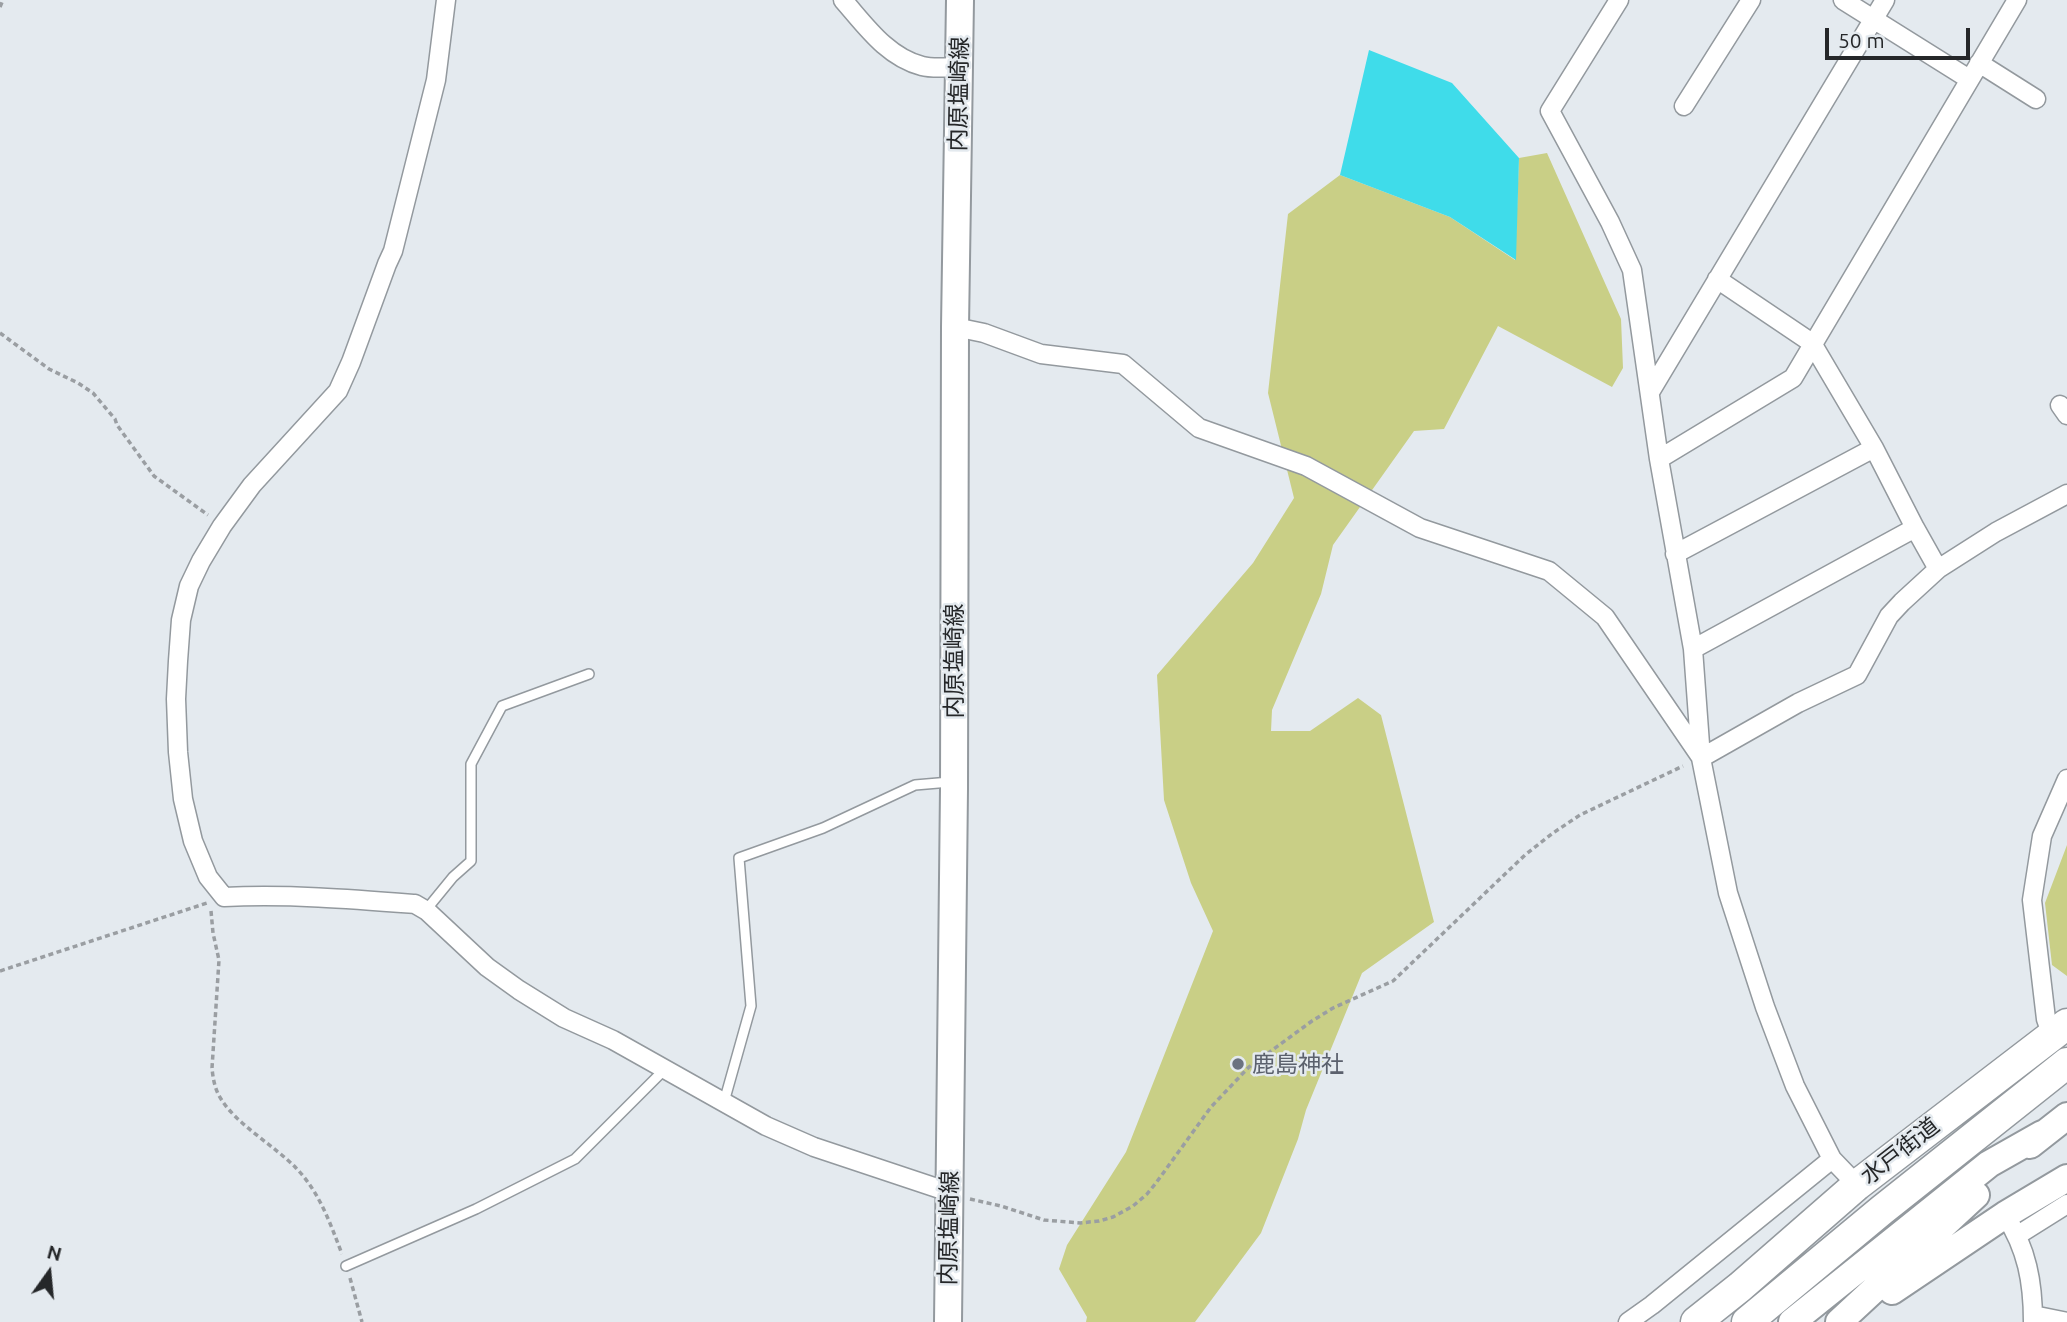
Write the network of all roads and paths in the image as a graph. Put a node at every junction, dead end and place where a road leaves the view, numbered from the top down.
1 (3, 0) edge
2 (446, 0) edge
3 (843, 0) edge
4 (960, 0) edge
5 (1619, 0) edge
6 (1751, 0) edge
7 (1843, 0) edge
8 (1885, 0) edge
9 (2017, 0) edge
10 (0, 7) edge
11 (1874, 19) junction
12 (1979, 63) junction
13 (960, 67) junction
14 (1969, 79) junction
15 (2036, 99) dead end
16 (1684, 106) dead end
17 (1717, 279) junction
18 (956, 327) junction
19 (0, 333) edge
20 (1812, 343) junction
21 (1650, 391) junction
22 (1874, 447) junction
23 (1659, 459) junction
24 (2067, 494) edge
25 (222, 526) junction
26 (1915, 528) junction
27 (1675, 554) junction
28 (1938, 569) junction
29 (1693, 649) junction
30 (589, 674) dead end
31 (1701, 758) junction
32 (2067, 779) edge
33 (954, 782) junction
34 (426, 910) junction
35 (0, 971) edge
36 (2059, 1030) edge
37 (2067, 1063) edge
38 (665, 1069) junction
39 (724, 1102) junction
40 (2067, 1116) edge
41 (2042, 1134) junction
42 (1832, 1159) junction
43 (2067, 1178) edge
44 (1857, 1185) junction
45 (949, 1192) junction
46 (2067, 1203) edge
47 (2011, 1225) junction
48 (346, 1266) junction
49 (1740, 1287) junction
50 (2033, 1318) edge
51 (362, 1322) edge
52 (948, 1322) edge
53 (1628, 1322) edge
54 (1682, 1322) edge
55 (1696, 1322) edge
56 (1747, 1322) edge
57 (1792, 1322) edge
58 (1839, 1322) edge
59 (1846, 1322) edge
60 (2067, 1322) edge

1 - 10 path
2 - 25 street
3 - 13 street
4 - 13 main road, 内原塩崎線
5 - 21 street
6 - 16 street
7 - 11 street
8 - 11 street
9 - 12 street
11 - 14 street
11 - 17 street
12 - 14 street
12 - 15 street
13 - 18 main road, 内原塩崎線
14 - 20 street
17 - 20 street
17 - 21 street
18 - 31 street
18 - 33 main road, 内原塩崎線
19 - 25 path
20 - 22 street
20 - 23 street
21 - 23 street
22 - 26 street
22 - 27 street
23 - 27 street
24 - 28 street
25 - 34 street
26 - 28 street
26 - 29 street
27 - 29 street
28 - 31 street
29 - 31 street
30 - 34 lane
31 - 42 street
31 - 45 path
32 - 36 street
33 - 39 lane
33 - 45 main road, 内原塩崎線
34 - 38 street
35 - 48 path
36 - 44 highway, 水戸街道
37 - 56 highway, 水戸街道
38 - 39 street
38 - 48 lane
39 - 45 street
40 - 41 main road
41 - 57 main road
41 - 58 main road
42 - 44 street
42 - 53 street
43 - 47 main road
44 - 49 highway, 水戸街道
45 - 52 main road, 内原塩崎線
46 - 47 street
47 - 50 street
47 - 59 main road
48 - 51 path
49 - 54 highway
49 - 55 highway
50 - 60 street

